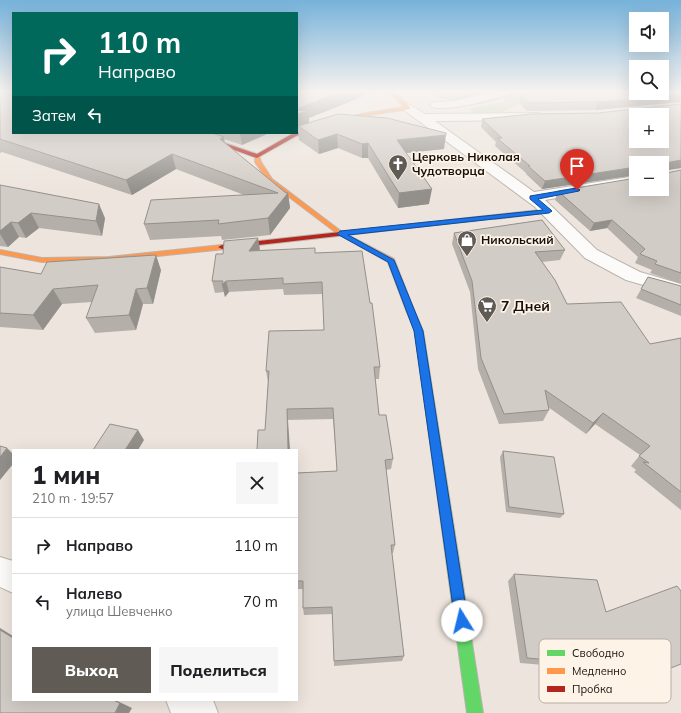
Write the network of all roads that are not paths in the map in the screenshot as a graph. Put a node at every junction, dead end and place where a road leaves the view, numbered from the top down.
1 (330, 124) edge
2 (432, 124) edge
3 (193, 134) edge
4 (297, 134) edge
5 (298, 134) edge
6 (257, 156) junction
7 (629, 182) edge
8 (541, 204) junction
9 (340, 234) junction
10 (0, 252) edge
11 (681, 290) edge
12 (0, 572) edge
13 (12, 577) edge
14 (185, 701) edge
15 (200, 713) edge
16 (475, 713) edge

1 - 5 street
2 - 8 street
3 - 6 street
4 - 6 street
6 - 9 street
7 - 8 street
8 - 9 street
8 - 11 street
9 - 10 street
9 - 16 street
12 - 13 street
14 - 15 street

